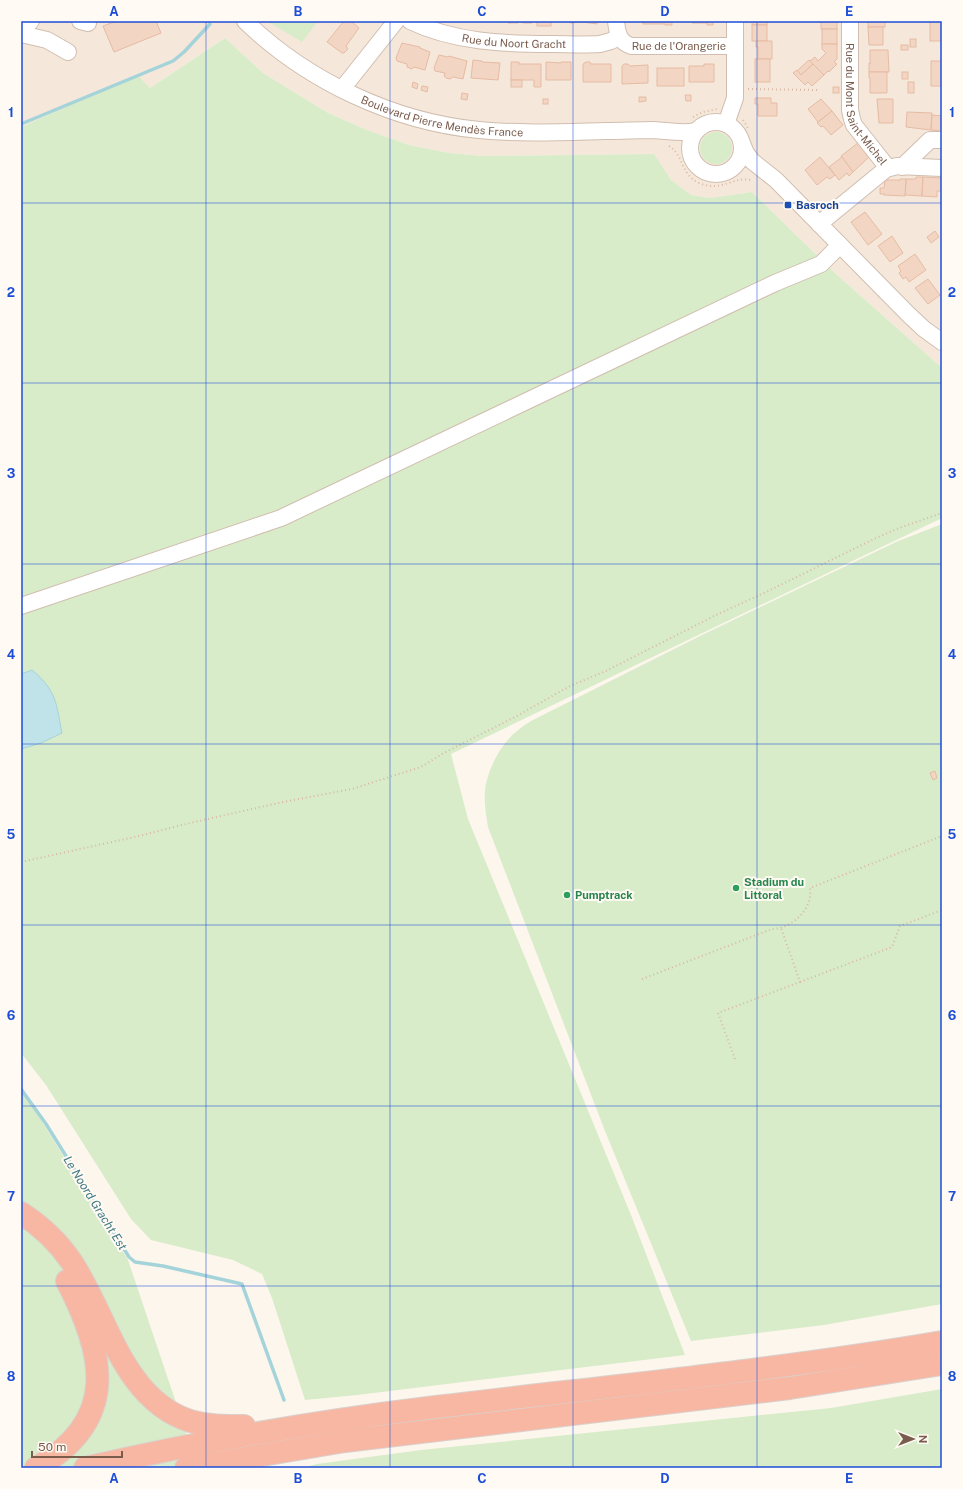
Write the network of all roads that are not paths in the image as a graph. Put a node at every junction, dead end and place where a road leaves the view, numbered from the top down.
1 (31, 21) edge
2 (245, 21) edge
3 (396, 21) edge
4 (410, 21) edge
5 (735, 21) edge
6 (850, 21) edge
7 (618, 29) edge
8 (21, 32) edge
9 (735, 46) junction
10 (68, 52) dead end
11 (342, 89) junction
12 (726, 124) junction
13 (696, 131) junction
14 (666, 138) junction
15 (942, 140) edge
16 (741, 141) junction
17 (690, 149) junction
18 (895, 167) junction
19 (732, 168) junction
20 (942, 168) edge
21 (760, 177) junction
22 (819, 224) junction
23 (840, 245) junction
24 (942, 342) edge
25 (21, 606) edge
26 (21, 1213) edge
27 (21, 1229) edge
28 (942, 1342) edge
29 (942, 1364) edge
30 (337, 1421) junction
31 (272, 1460) edge
32 (36, 1468) edge
33 (85, 1468) edge
34 (186, 1468) edge

1 - 8 street
2 - 11 street, Boulevard Pierre Mendès France
3 - 11 street
4 - 7 street, Rue du Noort Gracht
5 - 9 street
6 - 18 street, Rue du Mont Saint-Michel
7 - 9 street, Rue de l'Orangerie
8 - 10 street
9 - 12 street
11 - 14 street, Boulevard Pierre Mendès France
12 - 13 street
12 - 16 street
13 - 14 street, Boulevard Pierre Mendès France
13 - 17 street
14 - 17 street, Boulevard Pierre Mendès France
15 - 18 street
16 - 19 street
16 - 21 street
17 - 19 street
18 - 20 street
18 - 22 street, Rue du Mont Saint-Michel
19 - 21 street
21 - 22 street
22 - 23 street
23 - 24 street
23 - 25 street
26 - 30 highway
27 - 32 highway
28 - 30 highway
29 - 31 highway
30 - 33 highway
31 - 34 highway

